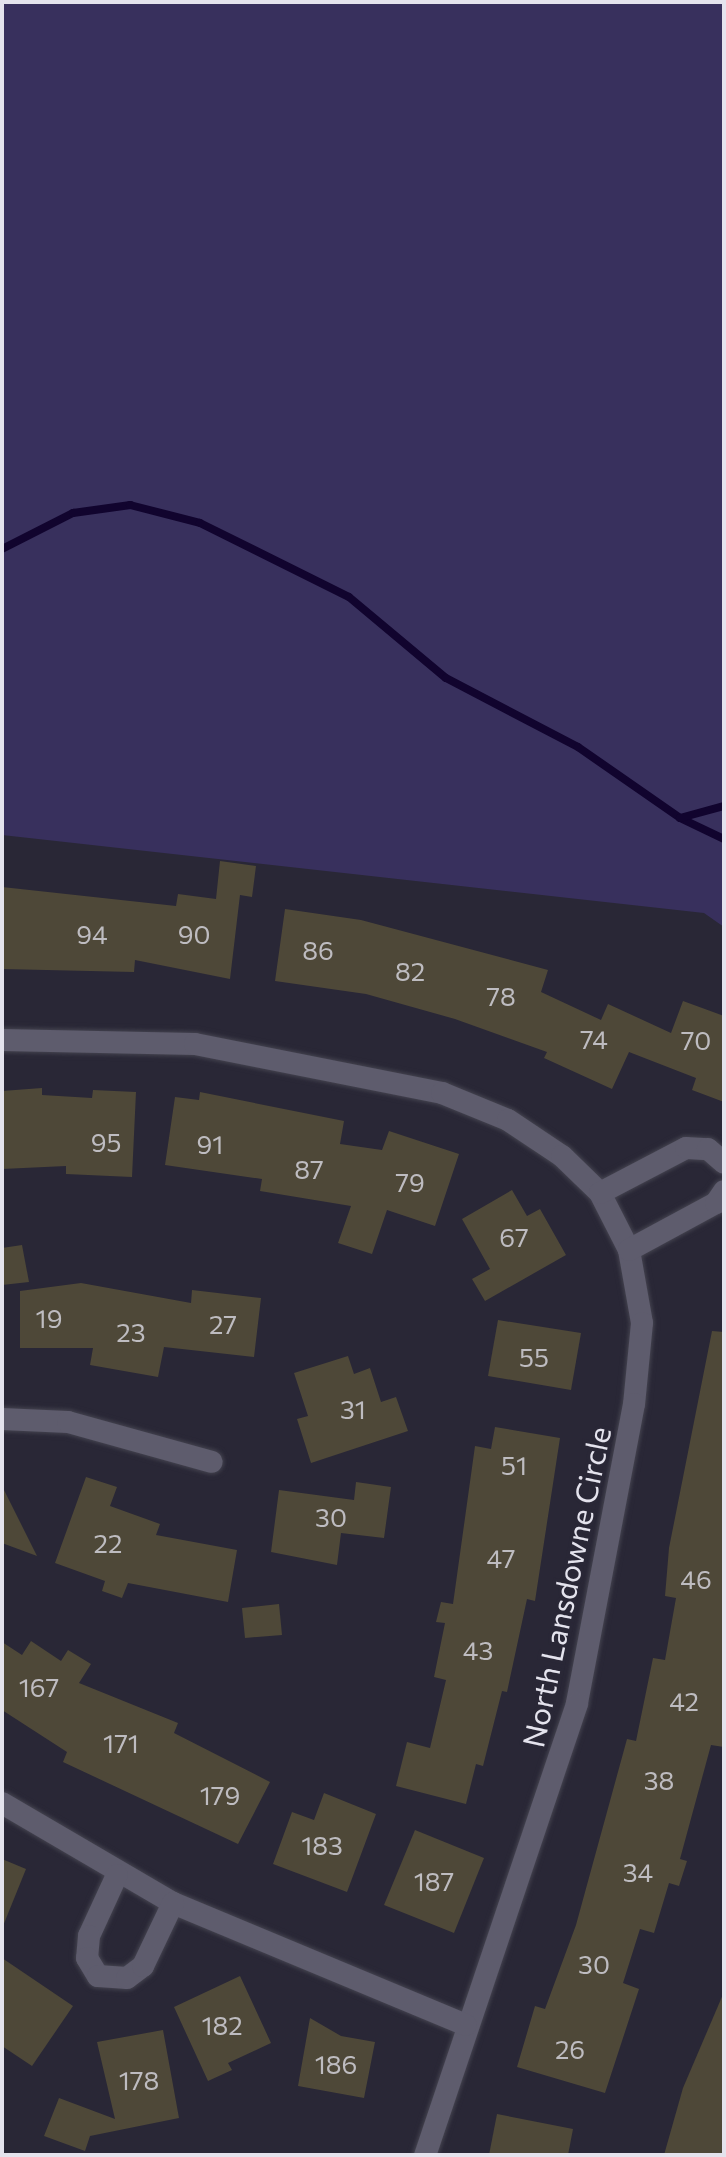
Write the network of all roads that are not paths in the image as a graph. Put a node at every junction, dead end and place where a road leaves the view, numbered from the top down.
1 (2, 1040) edge
2 (724, 1163) edge
3 (724, 1191) edge
4 (600, 1193) junction
5 (629, 1250) junction
6 (2, 1419) edge
7 (212, 1462) dead end
8 (2, 1803) edge
9 (117, 1875) junction
10 (173, 1903) junction
11 (466, 2025) junction
12 (425, 2155) edge

1 - 4 street, North Lansdowne Circle
2 - 4 street
3 - 5 street
4 - 5 street, North Lansdowne Circle
5 - 11 street, North Lansdowne Circle
6 - 7 street
8 - 9 street
9 - 10 street
9 - 10 street
10 - 11 street
11 - 12 street, North Lansdowne Circle

